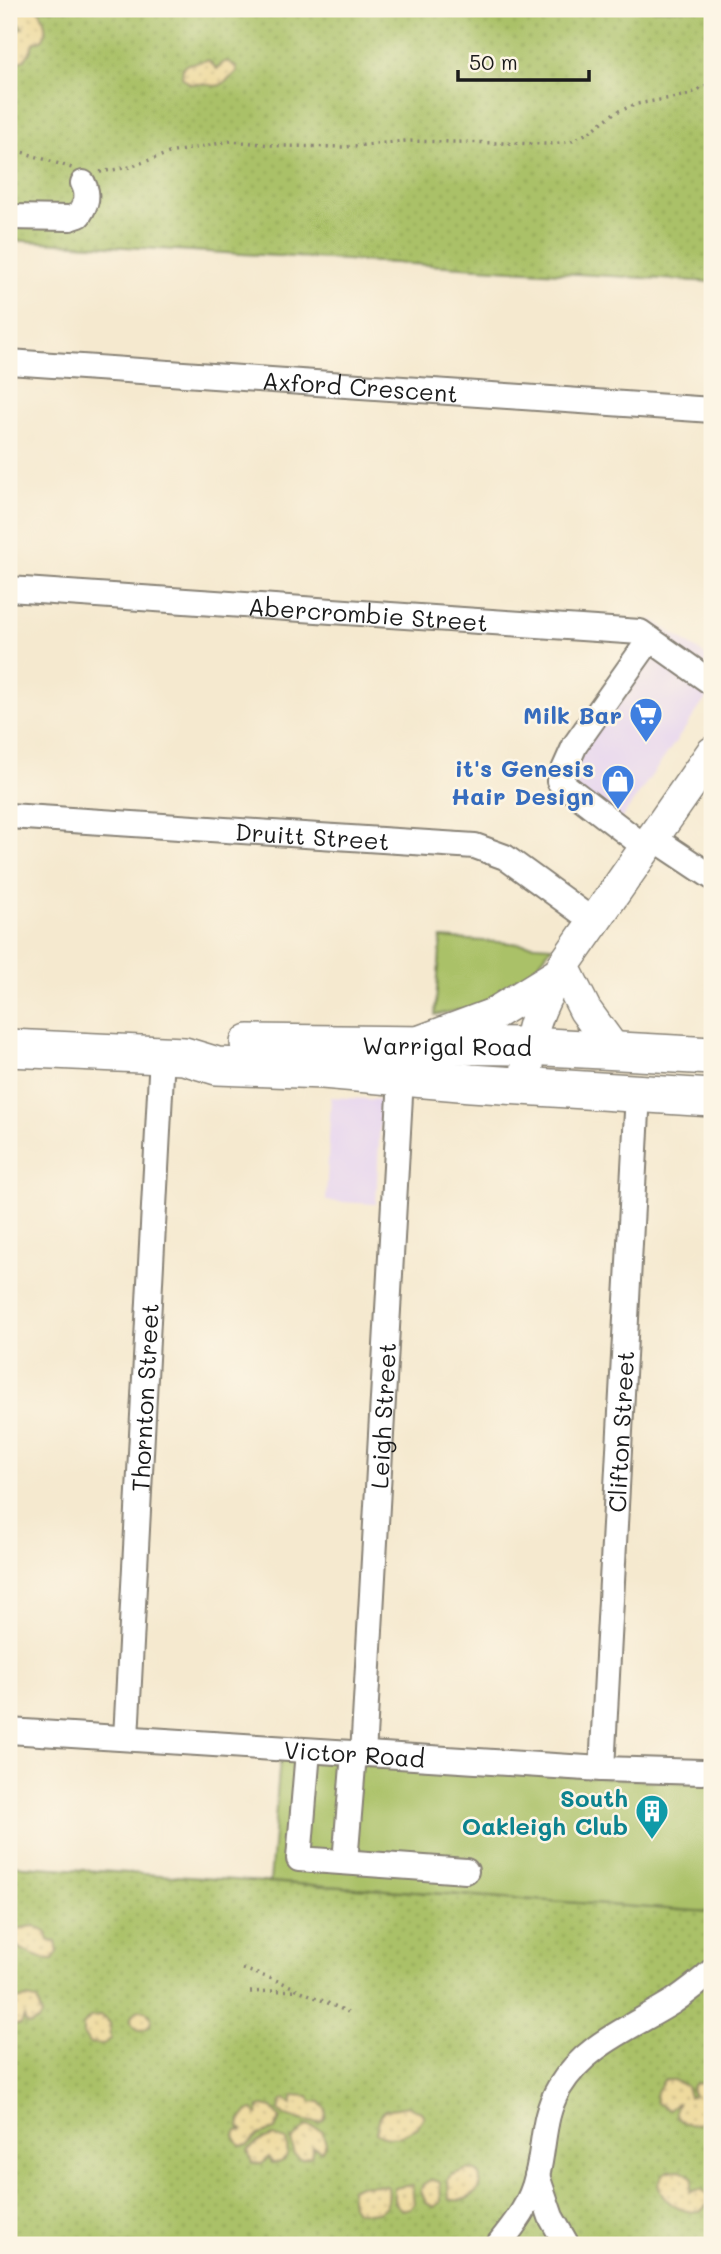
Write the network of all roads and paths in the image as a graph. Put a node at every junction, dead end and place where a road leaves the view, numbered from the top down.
1 (712, 82) edge
2 (9, 153) edge
3 (86, 174) junction
4 (9, 217) edge
5 (9, 362) edge
6 (712, 410) edge
7 (9, 589) edge
8 (650, 639) junction
9 (712, 683) edge
10 (712, 753) edge
11 (9, 816) edge
12 (649, 842) junction
13 (712, 877) edge
14 (593, 921) junction
15 (561, 970) junction
16 (528, 1046) junction
17 (9, 1048) edge
18 (614, 1050) junction
19 (173, 1056) junction
20 (712, 1056) edge
21 (407, 1061) junction
22 (526, 1086) junction
23 (638, 1093) junction
24 (712, 1098) edge
25 (9, 1731) edge
26 (126, 1738) junction
27 (307, 1751) junction
28 (359, 1755) junction
29 (602, 1769) junction
30 (702, 1772) dead end
31 (345, 1862) junction
32 (466, 1871) dead end
33 (243, 1969) dead end
34 (712, 1971) edge
35 (299, 1990) junction
36 (250, 1992) dead end
37 (348, 2012) dead end
38 (537, 2176) junction
39 (524, 2213) junction
40 (551, 2217) junction
41 (498, 2245) edge
42 (567, 2245) edge

1 - 3 path
2 - 3 path
3 - 4 street
5 - 6 street, Axford Crescent
7 - 8 street, Abercrombie Street
8 - 9 street, Abercrombie Street
8 - 12 street
10 - 12 main road
11 - 14 street, Druitt Street
12 - 13 street
12 - 14 main road
14 - 15 main road
15 - 16 main road
15 - 18 main road
15 - 21 main road
16 - 18 highway, Warrigal Road
16 - 21 highway, Warrigal Road
16 - 22 main road
17 - 19 highway, Warrigal Road
18 - 20 highway, Warrigal Road
19 - 21 highway, Warrigal Road
19 - 26 street, Thornton Street
21 - 22 highway, Warrigal Road
21 - 28 street, Leigh Street
22 - 23 highway, Warrigal Road
23 - 24 highway, Warrigal Road
23 - 29 street, Clifton Street
25 - 26 street, Victor Road
26 - 27 street, Victor Road
27 - 28 street, Victor Road
27 - 31 street
28 - 29 street, Victor Road
28 - 31 street, Leigh Street
29 - 30 street, Victor Road
31 - 32 street
33 - 35 path
34 - 38 street
35 - 36 path
35 - 37 path
38 - 39 street
38 - 40 street
39 - 40 street
39 - 41 street
40 - 42 street

